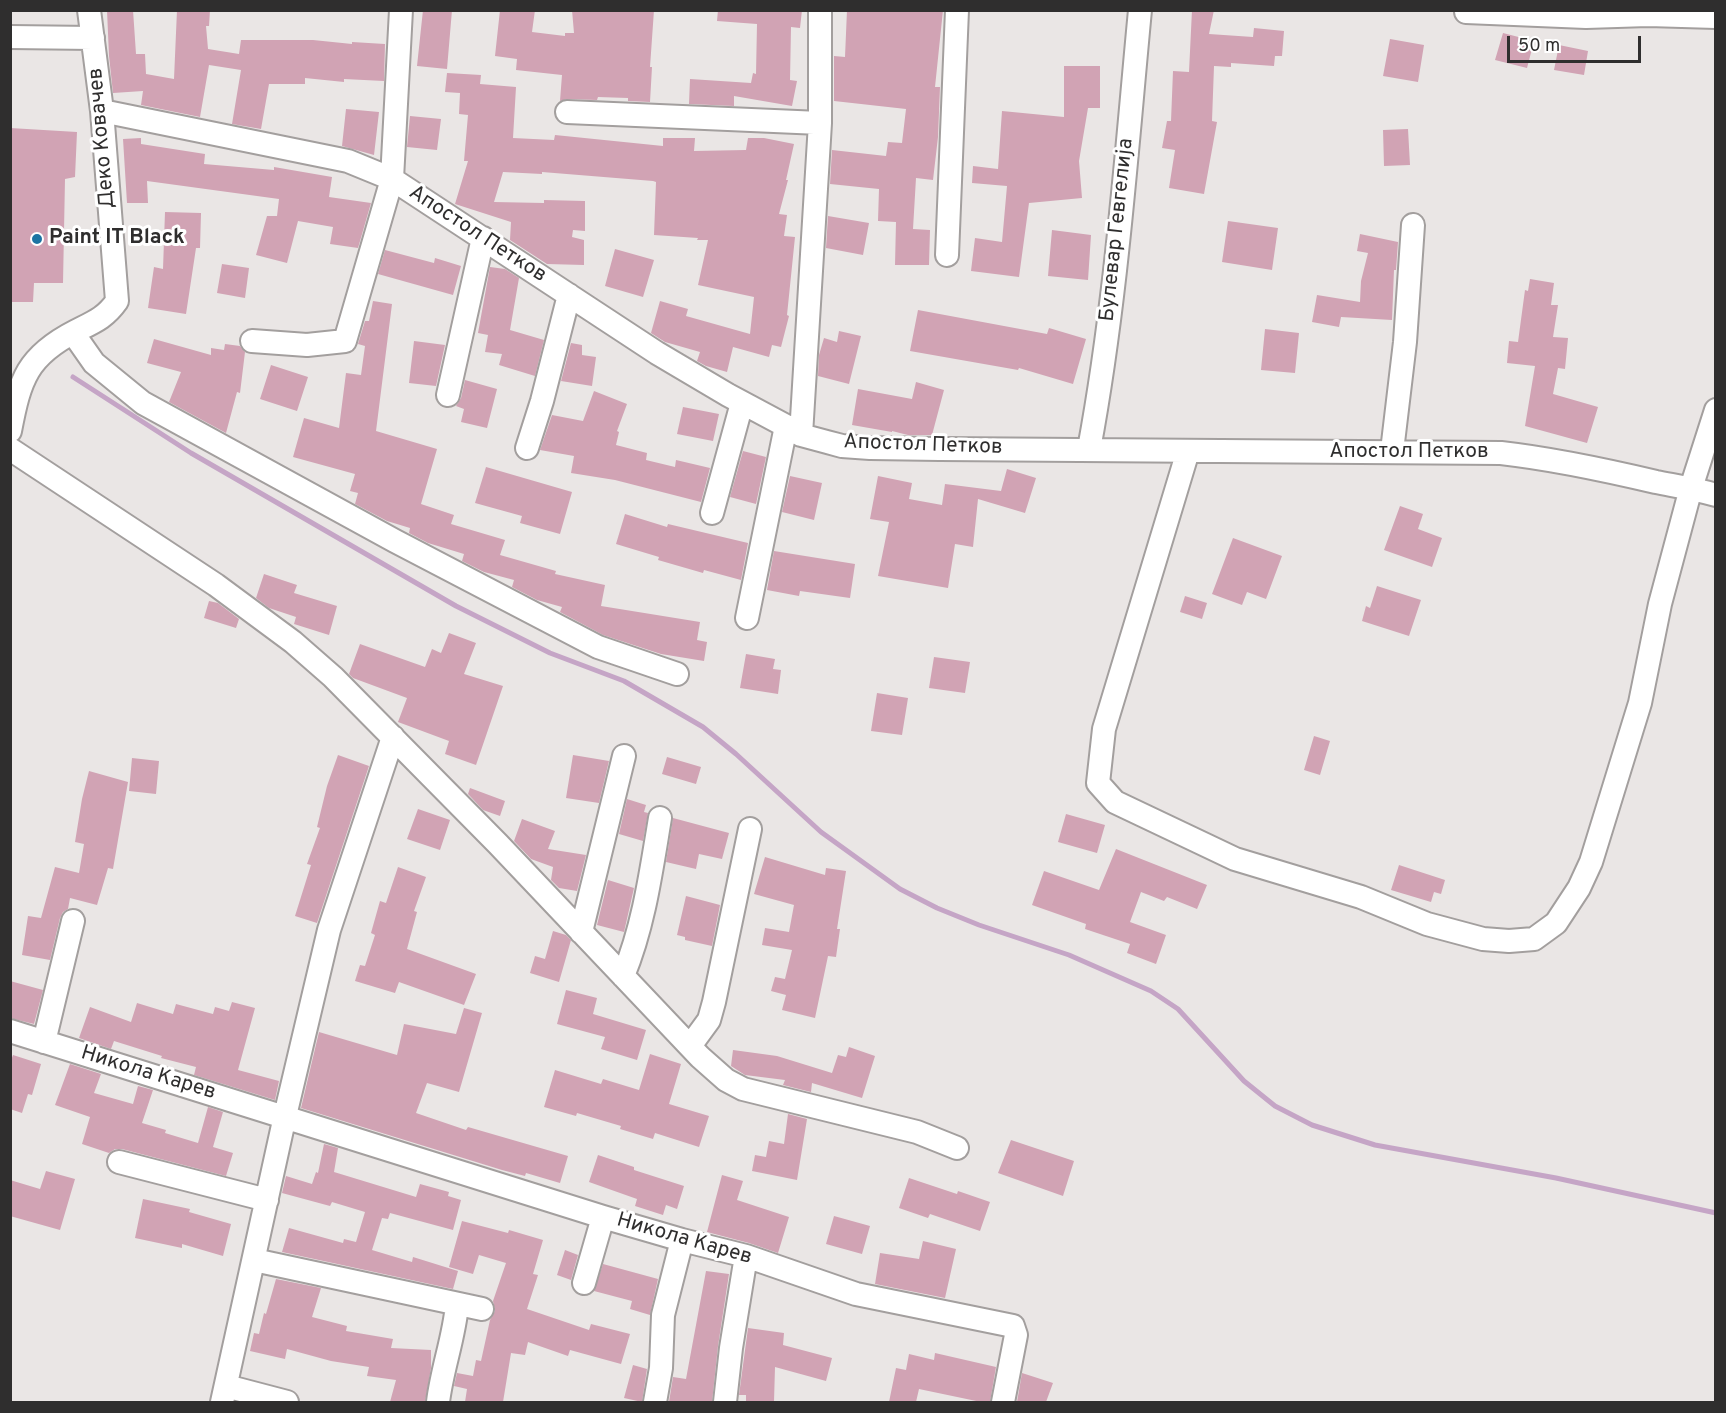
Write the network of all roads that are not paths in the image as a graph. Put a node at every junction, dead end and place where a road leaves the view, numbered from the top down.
1 (89, 10) edge
2 (401, 10) edge
3 (820, 10) edge
4 (957, 10) edge
5 (1140, 10) edge
6 (1466, 12) edge
7 (1716, 17) edge
8 (10, 37) edge
9 (93, 38) junction
10 (102, 111) junction
11 (567, 112) dead end
12 (820, 123) junction
13 (392, 179) junction
14 (1413, 225) dead end
15 (483, 238) junction
16 (946, 255) dead end
17 (569, 295) junction
18 (73, 333) junction
19 (252, 340) dead end
20 (14, 392) edge
21 (448, 395) dead end
22 (742, 403) junction
23 (1716, 410) edge
24 (10, 431) edge
25 (793, 431) junction
26 (528, 448) dead end
27 (10, 449) edge
28 (1089, 449) junction
29 (1188, 451) junction
30 (1392, 451) junction
31 (1691, 488) junction
32 (1716, 495) edge
33 (712, 513) dead end
34 (747, 618) dead end
35 (677, 674) dead end
36 (393, 737) junction
37 (624, 756) dead end
38 (660, 818) dead end
39 (750, 829) dead end
40 (73, 921) dead end
41 (581, 932) junction
42 (623, 976) junction
43 (10, 1031) edge
44 (44, 1041) junction
45 (690, 1046) junction
46 (285, 1116) junction
47 (957, 1148) dead end
48 (119, 1162) dead end
49 (267, 1200) junction
50 (603, 1217) junction
51 (682, 1240) junction
52 (746, 1256) junction
53 (254, 1260) junction
54 (584, 1283) dead end
55 (457, 1305) junction
56 (482, 1309) dead end
57 (224, 1394) edge
58 (287, 1402) edge
59 (438, 1402) edge
60 (655, 1402) edge
61 (725, 1402) edge
62 (1003, 1402) edge

1 - 9 street, Деко Ковачев
2 - 13 street
3 - 12 street
4 - 16 street
5 - 28 street, Булевар Гевгелија
6 - 7 street
8 - 9 street
9 - 10 street, Деко Ковачев
10 - 13 street, Апостол Петков
10 - 18 street, Деко Ковачев
11 - 12 street
12 - 25 street
13 - 15 street, Апостол Петков
13 - 19 street
14 - 30 street
15 - 17 street, Апостол Петков
15 - 21 street
17 - 22 street, Апостол Петков
17 - 26 street
18 - 20 street
18 - 35 street
20 - 24 street
22 - 25 street, Апостол Петков
22 - 33 street
23 - 31 street
25 - 28 street, Апостол Петков
25 - 34 street
27 - 36 street
28 - 29 street, Апостол Петков
29 - 30 street, Апостол Петков
29 - 31 street
30 - 31 street, Апостол Петков
31 - 32 street, Апостол Петков
36 - 41 street
36 - 46 street
37 - 41 street
38 - 42 street
39 - 45 street
40 - 44 street
41 - 42 street
42 - 45 street
43 - 44 street, Никола Карев
44 - 46 street, Никола Карев
45 - 47 street
46 - 49 street
46 - 50 street, Никола Карев
48 - 49 street
49 - 53 street
50 - 51 street, Никола Карев
50 - 54 street
51 - 52 street, Никола Карев
51 - 60 street
52 - 61 street
52 - 62 street, Никола Карев
53 - 55 street
53 - 57 street
55 - 56 street
55 - 59 street
57 - 58 street

